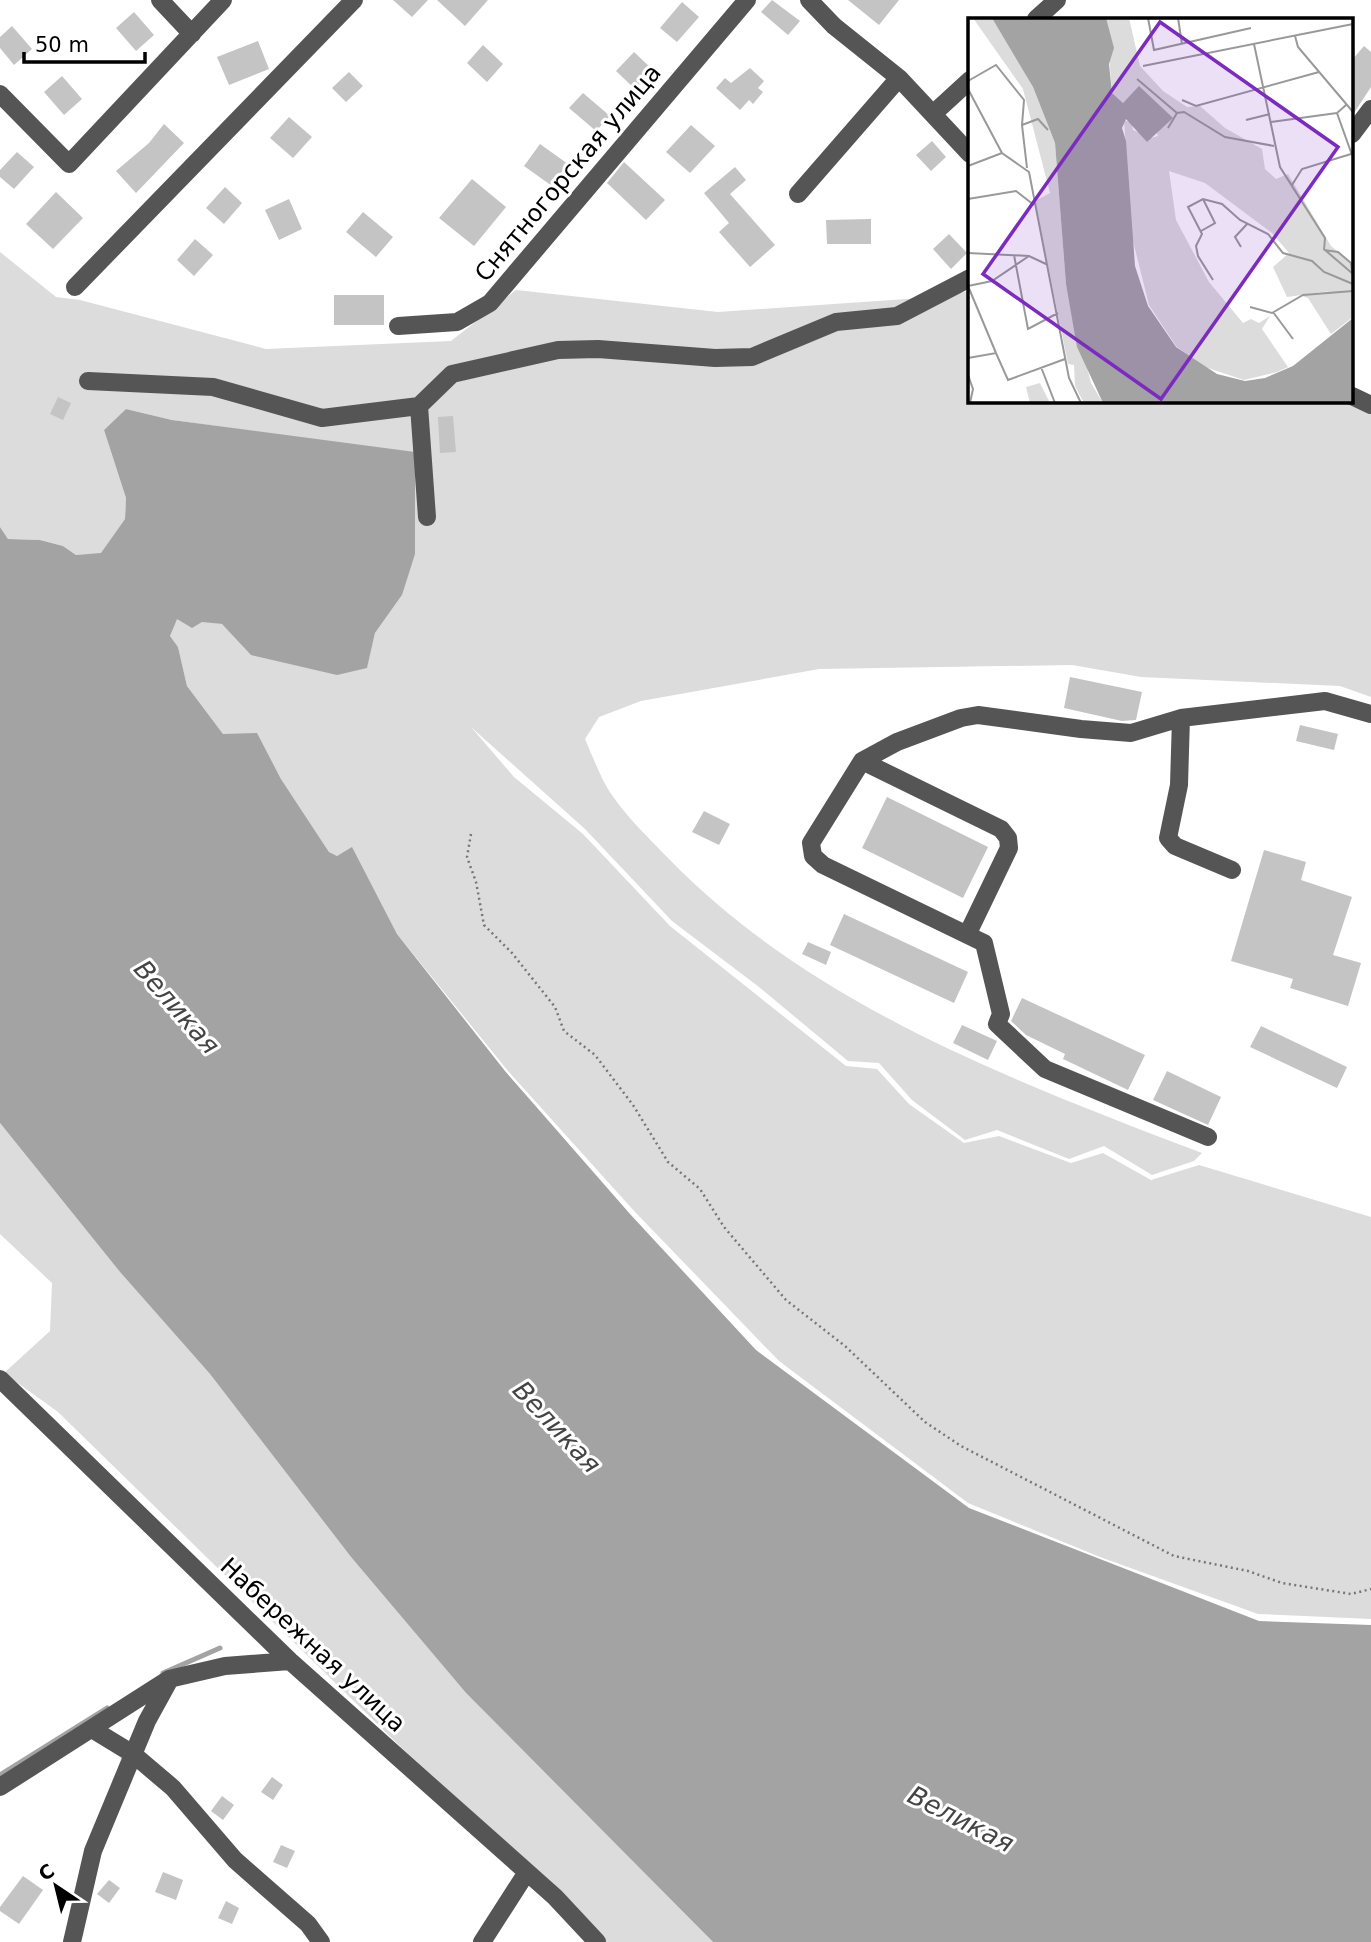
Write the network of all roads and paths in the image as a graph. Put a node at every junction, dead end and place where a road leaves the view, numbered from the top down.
1 (160, 0) edge
2 (223, 0) edge
3 (354, 0) edge
4 (747, 0) edge
5 (808, 0) edge
6 (1057, 0) edge
7 (1037, 18) edge
8 (192, 34) junction
9 (899, 78) junction
10 (968, 82) edge
11 (0, 94) edge
12 (1371, 109) edge
13 (934, 113) junction
14 (1354, 131) edge
15 (968, 152) edge
16 (798, 194) dead end
17 (968, 279) edge
18 (75, 287) dead end
19 (398, 326) dead end
20 (88, 381) dead end
21 (1354, 398) edge
22 (419, 405) junction
23 (1371, 405) edge
24 (427, 517) dead end
25 (1371, 714) edge
26 (1181, 718) junction
27 (862, 761) junction
28 (471, 834) dead end
29 (1232, 870) dead end
30 (968, 933) junction
31 (1208, 1137) dead end
32 (0, 1379) edge
33 (0, 1396) edge
34 (21, 1399) junction
35 (1371, 1589) edge
36 (290, 1661) junction
37 (169, 1679) junction
38 (92, 1728) junction
39 (133, 1754) junction
40 (0, 1787) edge
41 (527, 1872) junction
42 (72, 1942) edge
43 (321, 1942) edge
44 (482, 1942) edge
45 (597, 1942) edge

1 - 8 street
2 - 8 street
3 - 18 street
4 - 19 street, Снятногорская улица
5 - 9 street
6 - 7 street
8 - 11 street
9 - 13 street
9 - 16 street
10 - 13 street
12 - 14 street
13 - 15 street
17 - 22 street
20 - 22 street
21 - 23 street
22 - 24 street
25 - 26 street
26 - 27 street
26 - 29 street
27 - 30 street
27 - 30 street
28 - 35 path
30 - 31 street
32 - 34 street, Набережная улица
33 - 34 street
34 - 36 street, Набережная улица
36 - 37 street
36 - 41 street, Набережная улица
37 - 38 street
37 - 39 street
38 - 39 street
38 - 40 street
39 - 42 street
39 - 43 street
41 - 44 street
41 - 45 street, Набережная улица

